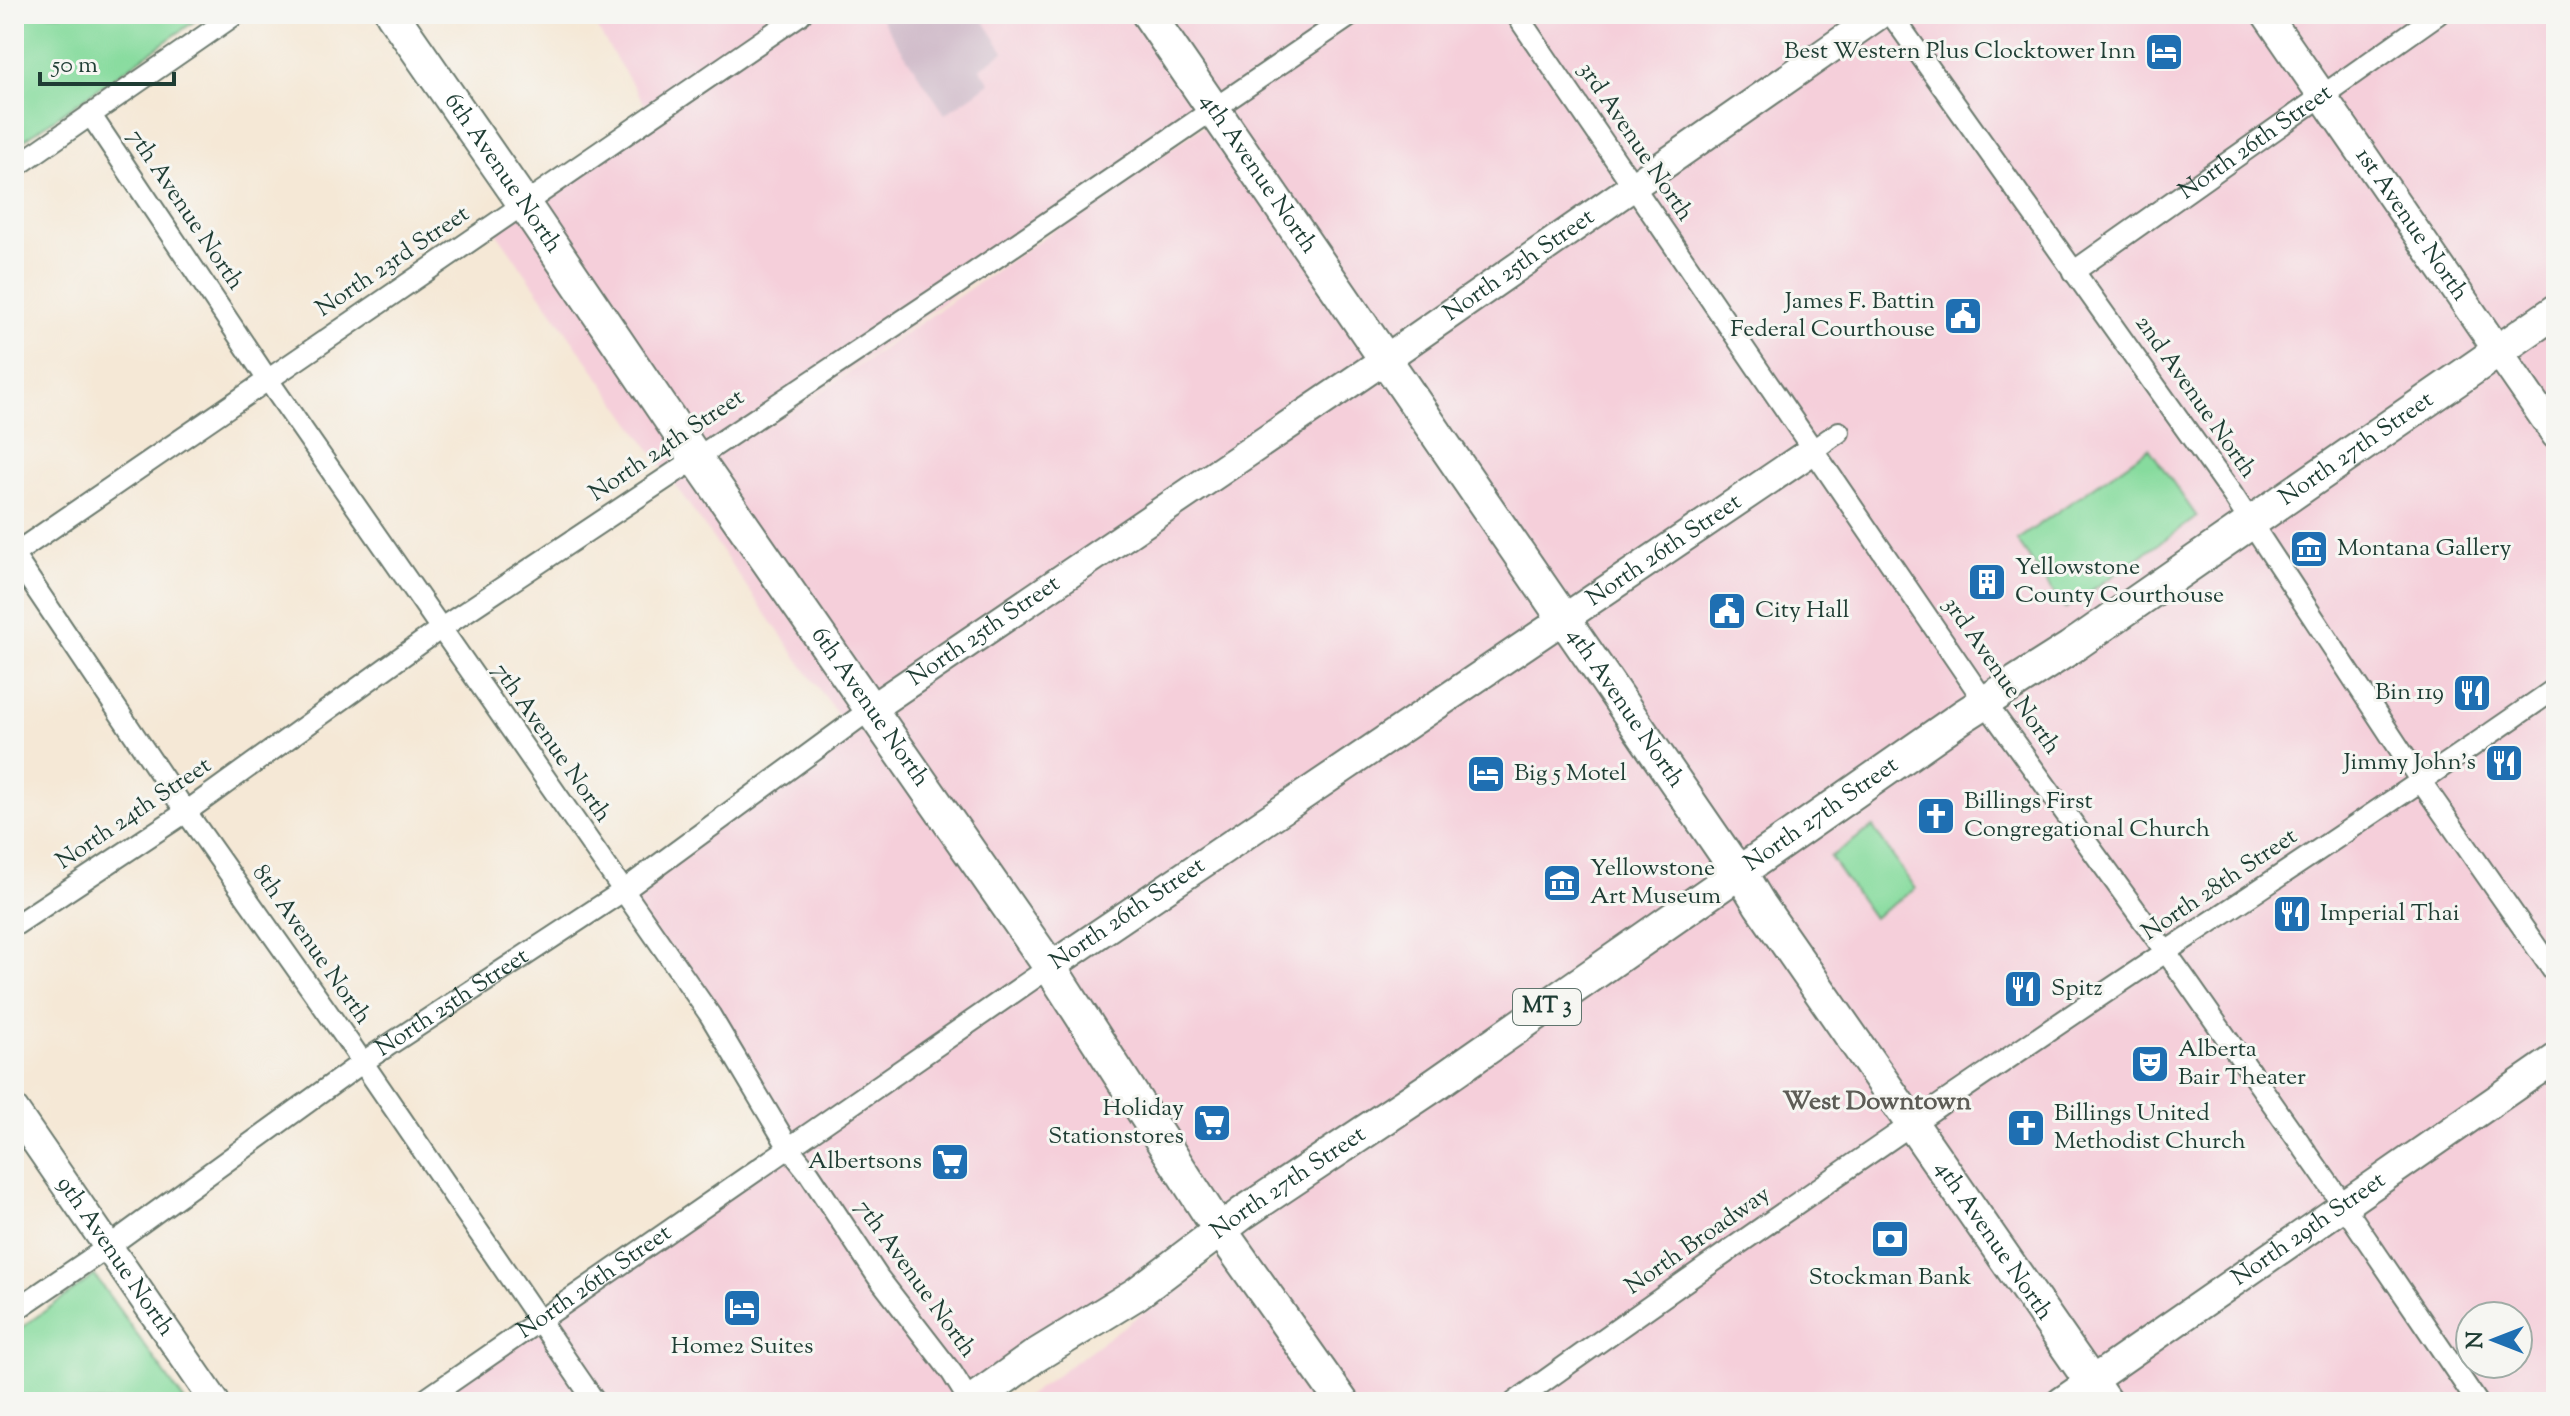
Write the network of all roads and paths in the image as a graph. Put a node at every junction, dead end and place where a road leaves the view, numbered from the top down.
1 (236, 14) edge
2 (392, 14) edge
3 (801, 14) edge
4 (1148, 14) edge
5 (1353, 14) edge
6 (1516, 14) edge
7 (1880, 14) edge
8 (1891, 14) edge
9 (2266, 14) edge
10 (2438, 14) edge
11 (2323, 97) junction
12 (1213, 109) junction
13 (90, 114) junction
14 (14, 168) edge
15 (1632, 184) junction
16 (524, 204) junction
17 (2073, 272) junction
18 (2556, 311) edge
19 (2498, 351) junction
20 (1384, 360) junction
21 (268, 380) junction
22 (1839, 432) dead end
23 (2556, 435) edge
24 (1813, 450) junction
25 (696, 458) junction
26 (2250, 523) junction
27 (14, 555) edge
28 (1563, 620) junction
29 (440, 629) junction
30 (2556, 688) edge
31 (1985, 702) junction
32 (872, 708) junction
33 (2422, 783) junction
34 (186, 812) junction
35 (1740, 872) junction
36 (623, 891) junction
37 (14, 926) edge
38 (2166, 951) junction
39 (1050, 967) junction
40 (2556, 975) edge
41 (2556, 1058) edge
42 (363, 1062) junction
43 (14, 1110) edge
44 (1912, 1124) junction
45 (789, 1148) junction
46 (2344, 1206) junction
47 (1221, 1231) junction
48 (108, 1247) junction
49 (14, 1311) edge
50 (539, 1320) junction
51 (2098, 1392) edge
52 (215, 1402) edge
53 (422, 1402) edge
54 (595, 1402) edge
55 (971, 1402) edge
56 (1342, 1402) edge
57 (1515, 1402) edge
58 (2061, 1402) edge
59 (2477, 1402) edge

1 - 13 street
2 - 16 main road, 6th Avenue North
3 - 16 street, North 23rd Street
4 - 12 main road, 4th Avenue North
5 - 12 street, North 24th Street
6 - 15 street, 3rd Avenue North
7 - 15 street, North 25th Street
8 - 17 street, 2nd Avenue North
9 - 11 street, 1st Avenue North
10 - 11 street, North 26th Street
11 - 17 street, North 26th Street
11 - 19 street, 1st Avenue North
12 - 20 main road, 4th Avenue North
12 - 25 street, North 24th Street
13 - 14 street
13 - 21 street, 7th Avenue North
15 - 20 street, North 25th Street
15 - 24 street, 3rd Avenue North
16 - 21 street, North 23rd Street
16 - 25 main road, 6th Avenue North
17 - 26 street, 2nd Avenue North
18 - 19 main road, North 27th Street / MT 3
19 - 23 street, 1st Avenue North
19 - 26 main road, North 27th Street / MT 3
20 - 28 main road, 4th Avenue North
20 - 32 street, North 25th Street
21 - 27 street, North 23rd Street
21 - 29 street, 7th Avenue North
22 - 24 street, North 26th Street
24 - 28 street, North 26th Street
24 - 31 street, 3rd Avenue North
25 - 29 street, North 24th Street
25 - 32 main road, 6th Avenue North
26 - 31 main road, North 27th Street / MT 3
26 - 33 street, 2nd Avenue North
27 - 34 street, 8th Avenue North
28 - 35 main road, 4th Avenue North
28 - 39 street, North 26th Street
29 - 34 street, North 24th Street
29 - 36 street, 7th Avenue North
30 - 33 street, North 28th Street
31 - 35 main road, North 27th Street / MT 3
31 - 38 street, 3rd Avenue North
32 - 36 street, North 25th Street
32 - 39 main road, 6th Avenue North
33 - 38 street, North 28th Street
33 - 40 street, 2nd Avenue North
34 - 37 street, North 24th Street
34 - 42 street, 8th Avenue North
35 - 44 main road, 4th Avenue North
35 - 47 main road, North 27th Street / MT 3
36 - 42 street, North 25th Street
36 - 45 street, 7th Avenue North
38 - 44 street, North 28th Street
38 - 46 street, 3rd Avenue North
39 - 45 street, North 26th Street
39 - 47 main road, 6th Avenue North
41 - 46 street, North 29th Street
42 - 48 street, North 25th Street
42 - 50 street, 8th Avenue North
43 - 48 street, 9th Avenue North
44 - 51 main road, 4th Avenue North
44 - 57 street, North Broadway
45 - 50 street, North 26th Street
45 - 55 street, 7th Avenue North
46 - 51 street, North 29th Street
46 - 59 street, 3rd Avenue North
47 - 55 main road, North 27th Street / MT 3
47 - 56 main road, 6th Avenue North
48 - 49 street, North 25th Street
48 - 52 street, 9th Avenue North
50 - 53 street, North 26th Street
50 - 54 street, 8th Avenue North
51 - 58 street, North 29th Street

